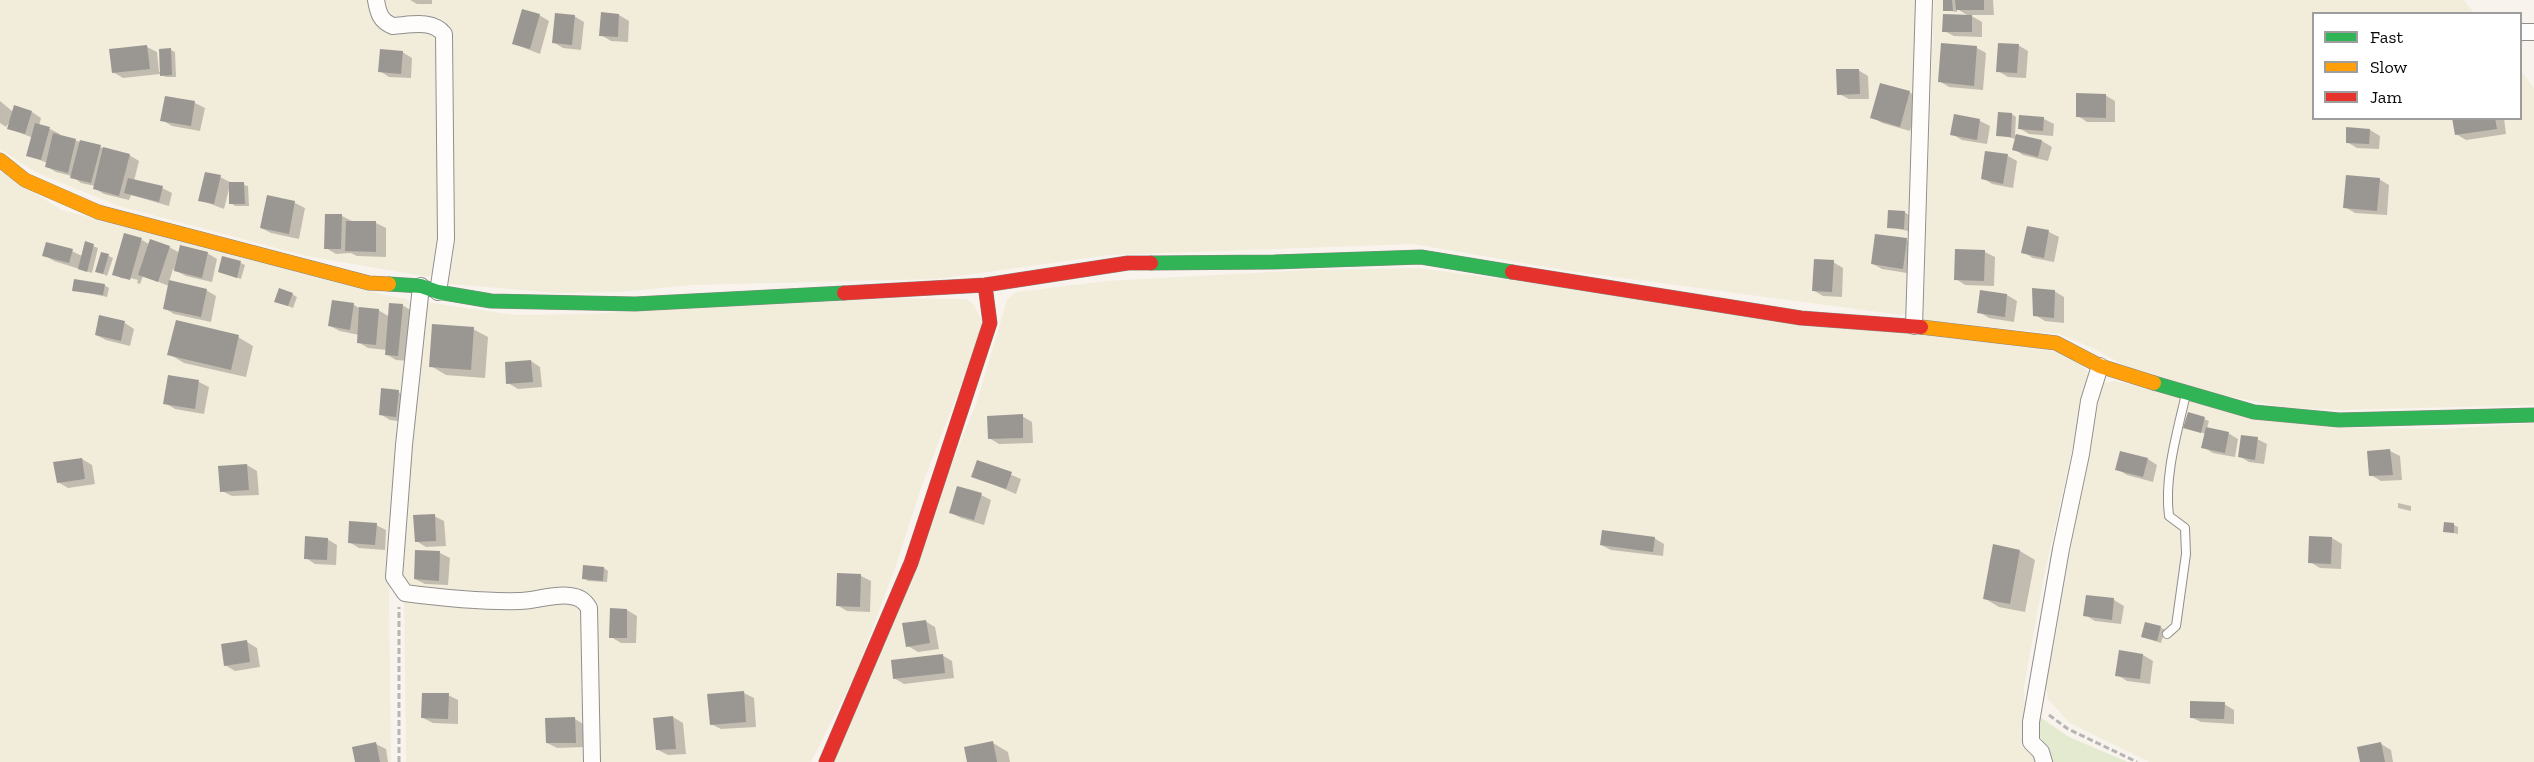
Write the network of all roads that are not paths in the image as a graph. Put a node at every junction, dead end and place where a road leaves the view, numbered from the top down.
1 (376, 0) edge
2 (1924, 0) edge
3 (0, 160) edge
4 (985, 285) junction
5 (421, 286) junction
6 (438, 292) junction
7 (1914, 326) junction
8 (2100, 366) junction
9 (2187, 394) junction
10 (2534, 415) edge
11 (2167, 634) dead end
12 (592, 762) edge
13 (826, 762) edge
14 (2044, 762) edge

1 - 6 street
2 - 7 street
3 - 5 street
4 - 6 street
4 - 7 street
4 - 13 street
5 - 6 street
5 - 12 street
7 - 8 street
8 - 9 street
8 - 14 street
9 - 10 street
9 - 11 lane

